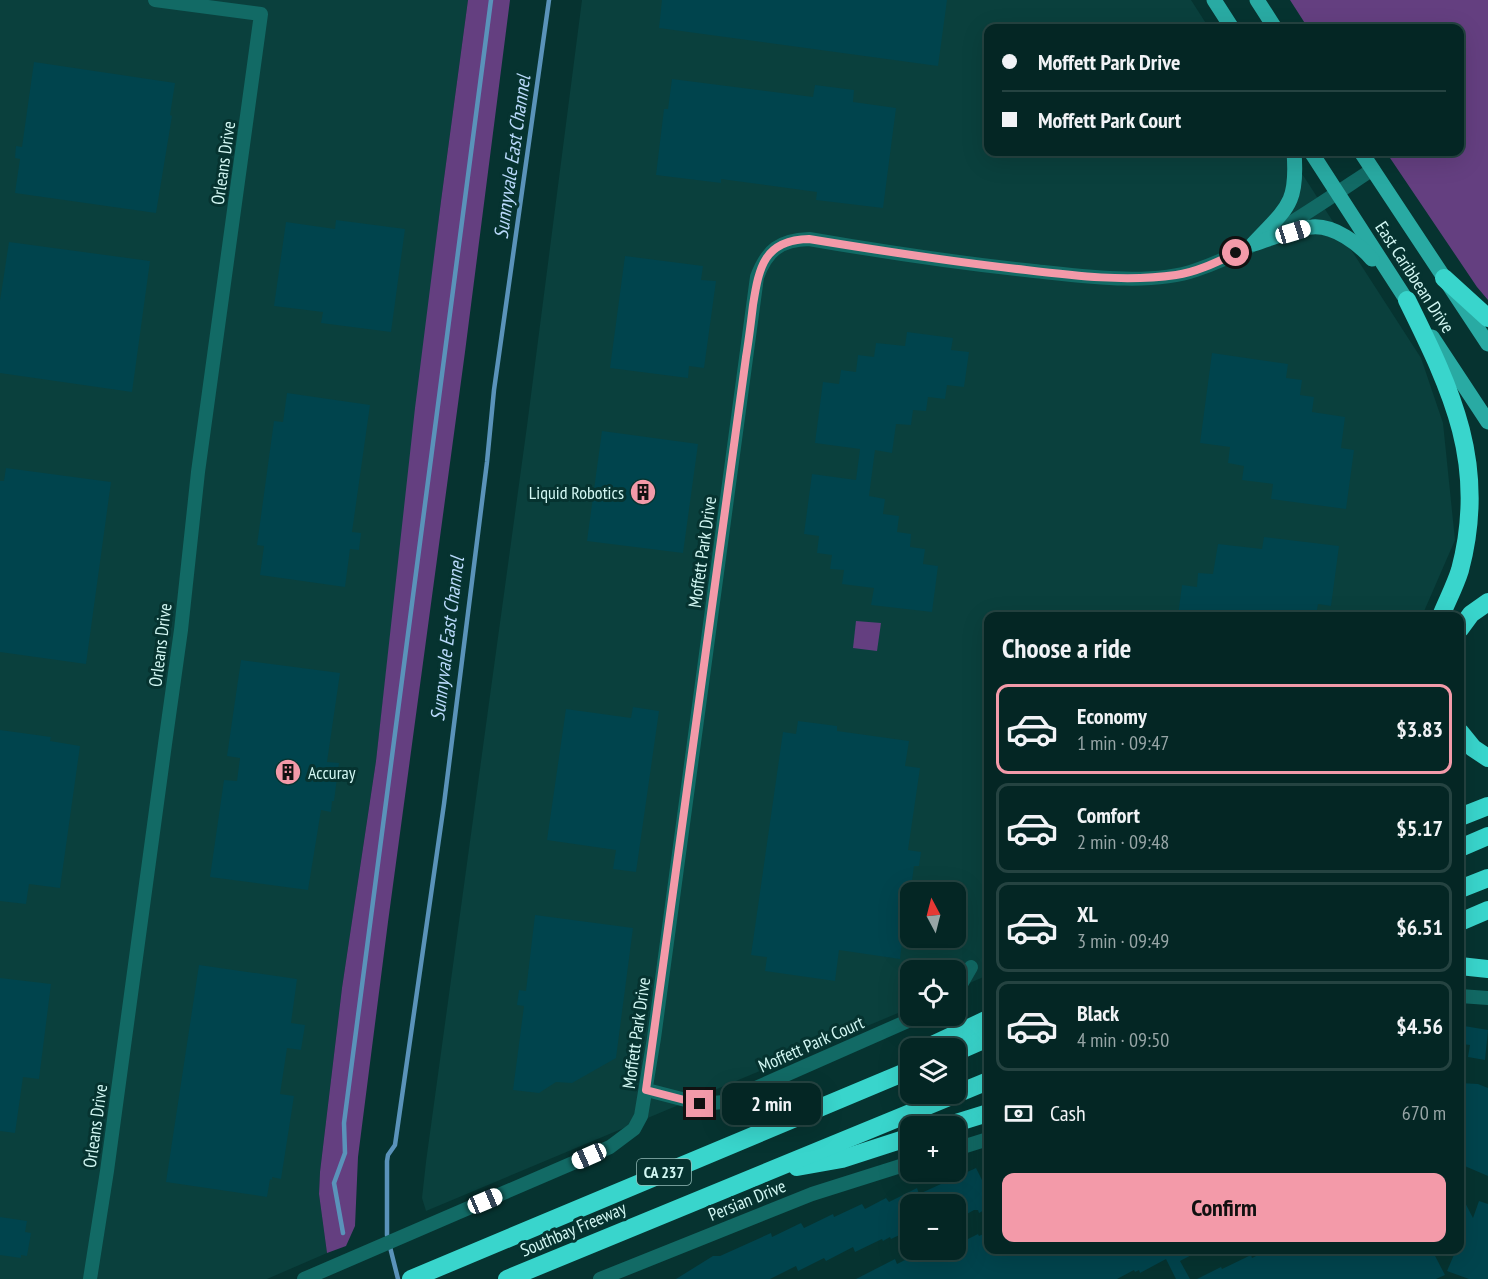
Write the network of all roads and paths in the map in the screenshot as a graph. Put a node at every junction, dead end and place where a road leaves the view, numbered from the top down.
1 (155, 0) edge
2 (1214, 0) edge
3 (1257, 0) edge
4 (1229, 24) edge
5 (1272, 24) edge
6 (1294, 156) edge
7 (1314, 156) edge
8 (1364, 156) edge
9 (1373, 169) junction
10 (1337, 193) junction
11 (1253, 244) junction
12 (1444, 278) junction
13 (1407, 300) junction
14 (1488, 318) edge
15 (1488, 344) edge
16 (1488, 422) edge
17 (1488, 602) edge
18 (1443, 612) edge
19 (1464, 624) edge
20 (1464, 737) edge
21 (1488, 758) edge
22 (1488, 806) edge
23 (1464, 815) edge
24 (1488, 836) edge
25 (1464, 846) edge
26 (1488, 878) edge
27 (1464, 887) edge
28 (1488, 910) edge
29 (1464, 920) edge
30 (1464, 966) edge
31 (971, 968) dead end
32 (1488, 969) edge
33 (966, 976) edge
34 (1464, 996) edge
35 (1488, 998) edge
36 (984, 1020) edge
37 (900, 1024) edge
38 (947, 1038) edge
39 (984, 1040) edge
40 (966, 1048) edge
41 (900, 1063) edge
42 (900, 1074) edge
43 (984, 1083) edge
44 (646, 1090) junction
45 (825, 1104) junction
46 (984, 1114) edge
47 (966, 1120) edge
48 (900, 1140) edge
49 (984, 1140) edge
50 (966, 1146) edge
51 (900, 1166) edge
52 (763, 1173) junction
53 (415, 1277) edge
54 (90, 1279) edge
55 (304, 1279) edge
56 (507, 1279) edge
57 (600, 1279) edge

1 - 54 street, Orleans Drive
2 - 4 main road
3 - 5 main road
6 - 11 main road
7 - 10 main road, East Caribbean Drive
8 - 9 main road, East Caribbean Drive
9 - 10 street, Moffett Park Drive
9 - 12 main road, East Caribbean Drive
10 - 11 street, Moffett Park Drive
10 - 13 main road, East Caribbean Drive
11 - 13 main road
11 - 44 street, Moffett Park Drive
12 - 14 highway
12 - 15 main road, East Caribbean Drive
13 - 16 main road, East Caribbean Drive
13 - 18 highway
17 - 19 highway
20 - 21 highway
22 - 23 highway
24 - 25 highway
26 - 27 highway
28 - 29 highway
30 - 32 highway
31 - 33 street
34 - 35 street
36 - 38 highway
37 - 44 street, Moffett Park Court
39 - 40 highway
41 - 45 highway
42 - 45 highway, Southbay Freeway / CA 237
43 - 52 highway, Southbay Freeway / CA 237
44 - 55 street, Moffett Park Drive
45 - 53 highway, Southbay Freeway / CA 237
46 - 47 highway
48 - 52 highway
49 - 50 street
51 - 57 street, Persian Drive
52 - 56 highway, Southbay Freeway / CA 237

